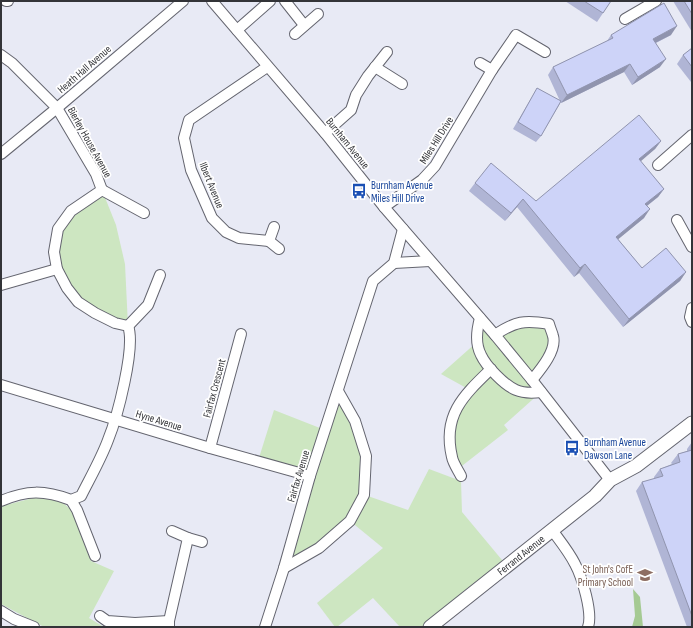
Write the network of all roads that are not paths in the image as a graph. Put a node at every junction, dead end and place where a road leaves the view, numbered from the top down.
1 (183, 1) edge
2 (212, 1) edge
3 (270, 1) edge
4 (285, 1) edge
5 (656, 1) edge
6 (318, 14) dead end
7 (625, 19) dead end
8 (304, 25) junction
9 (236, 30) junction
10 (295, 34) dead end
11 (387, 52) dead end
12 (545, 52) dead end
13 (1, 55) edge
14 (480, 63) dead end
15 (267, 67) junction
16 (375, 67) junction
17 (492, 70) junction
18 (402, 84) dead end
19 (57, 108) junction
20 (325, 133) junction
21 (692, 135) edge
22 (1, 154) edge
23 (658, 165) dead end
24 (102, 190) junction
25 (384, 208) junction
26 (144, 213) dead end
27 (676, 220) dead end
28 (274, 227) dead end
29 (403, 229) junction
30 (269, 241) junction
31 (692, 247) edge
32 (279, 250) dead end
33 (430, 261) junction
34 (394, 263) junction
35 (57, 269) junction
36 (160, 275) dead end
37 (1, 285) edge
38 (692, 308) edge
39 (480, 318) junction
40 (692, 322) edge
41 (128, 326) junction
42 (241, 334) dead end
43 (495, 335) junction
44 (491, 369) junction
45 (532, 380) junction
46 (1, 385) edge
47 (338, 391) junction
48 (540, 392) junction
49 (115, 419) junction
50 (692, 423) edge
51 (210, 448) junction
52 (310, 476) junction
53 (461, 476) dead end
54 (610, 480) junction
55 (71, 500) junction
56 (1, 501) edge
57 (552, 530) junction
58 (172, 531) dead end
59 (188, 538) junction
60 (202, 542) dead end
61 (95, 556) dead end
62 (284, 568) junction
63 (1, 611) edge
64 (100, 616) dead end
65 (16, 623) edge
66 (115, 624) edge
67 (169, 624) edge
68 (34, 627) edge
69 (265, 627) edge
70 (430, 627) edge
71 (588, 627) edge

1 - 19 street, Heath Hall Avenue
2 - 9 street, Burnham Avenue
3 - 9 street
4 - 8 street
5 - 7 street
6 - 8 street
8 - 10 street
9 - 15 street, Burnham Avenue
11 - 16 street
12 - 17 street, Miles Hill Drive
13 - 19 street, Bierley House Avenue
14 - 17 street
15 - 20 street, Burnham Avenue
15 - 30 street, Ilbert Avenue
16 - 18 street
16 - 20 street
17 - 25 street, Miles Hill Drive
19 - 22 street, Heath Hall Avenue
19 - 24 street, Bierley House Avenue
20 - 25 street, Burnham Avenue
21 - 23 street
24 - 26 street
24 - 35 street, Bierley House Avenue
25 - 29 street, Burnham Avenue
27 - 31 street
28 - 30 street
29 - 33 street, Burnham Avenue
29 - 34 street
30 - 32 street
33 - 34 street
33 - 39 street, Burnham Avenue
34 - 47 street, Fairfax Avenue
35 - 37 street
35 - 41 street, Bierley House Avenue
36 - 41 street
38 - 40 street
39 - 43 street, Burnham Avenue
39 - 44 street
41 - 49 street
42 - 51 street, Fairfax Crescent
43 - 45 street, Burnham Avenue
43 - 45 street
44 - 48 street
44 - 53 street
45 - 48 street, Burnham Avenue
46 - 49 street, Hyne Avenue
47 - 52 street, Fairfax Avenue
47 - 62 street
48 - 54 street, Burnham Avenue
49 - 51 street, Hyne Avenue
49 - 55 street
50 - 54 street, Ferrand Avenue
51 - 52 street, Hyne Avenue
52 - 62 street, Fairfax Avenue
54 - 57 street, Ferrand Avenue
55 - 56 street
55 - 61 street
57 - 70 street, Ferrand Avenue
57 - 71 street
58 - 59 street
59 - 60 street
59 - 67 street
62 - 69 street, Fairfax Avenue
63 - 65 street
64 - 66 street
65 - 68 street
66 - 67 street

